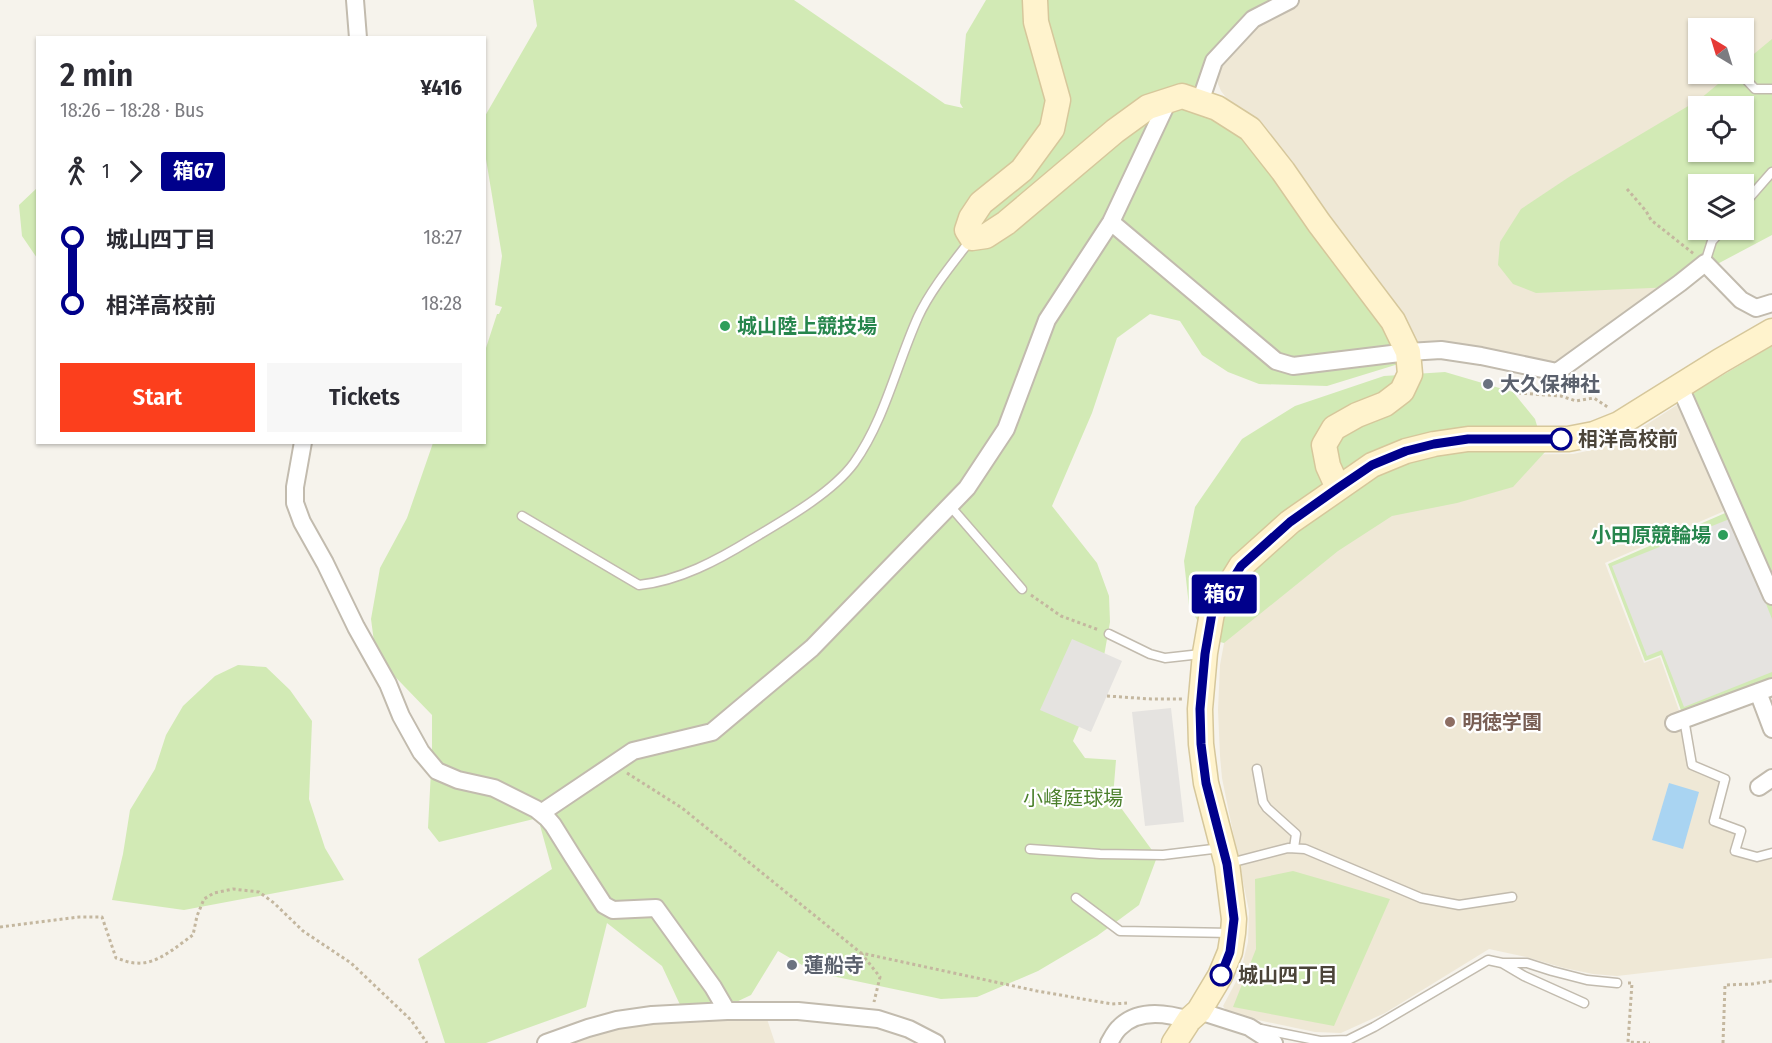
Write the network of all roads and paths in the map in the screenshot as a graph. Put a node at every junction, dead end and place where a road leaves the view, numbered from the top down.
1 (355, 0) edge
2 (1035, 0) edge
3 (1290, 0) edge
4 (358, 36) edge
5 (1750, 84) edge
6 (1772, 89) edge
7 (1168, 101) junction
8 (1200, 102) junction
9 (1772, 172) edge
10 (1627, 189) dead end
11 (1754, 192) edge
12 (1111, 222) junction
13 (972, 238) junction
14 (1713, 240) edge
15 (1706, 263) junction
16 (1772, 303) edge
17 (1772, 331) edge
18 (1408, 352) junction
19 (1680, 387) junction
20 (1518, 393) dead end
21 (1594, 398) dead end
22 (303, 444) edge
23 (1338, 488) junction
24 (950, 506) junction
25 (522, 516) dead end
26 (1022, 589) joint
27 (1772, 596) edge
28 (1109, 634) joint
29 (1205, 654) junction
30 (1768, 689) edge
31 (1107, 696) dead end
32 (1201, 699) junction
33 (1679, 721) joint
34 (1772, 729) edge
35 (613, 764) junction
36 (1257, 770) dead end
37 (541, 813) junction
38 (1294, 848) junction
39 (1030, 849) dead end
40 (1772, 853) edge
41 (1224, 856) junction
42 (1512, 897) dead end
43 (1076, 898) dead end
44 (0, 927) edge
45 (1233, 933) junction
46 (861, 953) junction
47 (1502, 963) junction
48 (1772, 981) edge
49 (1617, 983) joint
50 (876, 997) dead end
51 (1584, 1002) dead end
52 (1136, 1003) dead end
53 (727, 1011) junction
54 (1194, 1016) junction
55 (1249, 1027) junction
56 (427, 1043) edge
57 (546, 1043) edge
58 (936, 1043) edge
59 (1109, 1043) edge
60 (1174, 1043) edge
61 (1274, 1043) edge
62 (1650, 1043) edge
63 (1723, 1043) edge

1 - 4 street
2 - 13 street
3 - 8 street
5 - 6 lane
7 - 8 street
7 - 12 street
7 - 13 street
8 - 18 street
9 - 11 lane
10 - 15 path
12 - 18 street
12 - 24 street
13 - 25 lane
14 - 15 lane
15 - 16 street
15 - 18 street
17 - 19 street
18 - 23 street
19 - 23 street
19 - 27 street
20 - 21 path
22 - 37 street
23 - 29 street
24 - 26 lane
24 - 35 street
26 - 28 path
28 - 29 lane
29 - 32 street
30 - 33 street
30 - 34 street
31 - 32 path
32 - 41 street
33 - 40 lane
35 - 37 street
35 - 46 path
36 - 38 lane
37 - 53 street
38 - 41 lane
38 - 42 lane
39 - 41 lane
41 - 45 street
43 - 45 lane
44 - 56 path
45 - 54 street
46 - 50 path
46 - 52 path
47 - 49 lane
47 - 51 lane
47 - 55 lane
48 - 63 path
49 - 62 path
53 - 57 street
53 - 58 street
54 - 55 street
54 - 59 street
54 - 60 street
55 - 61 street

